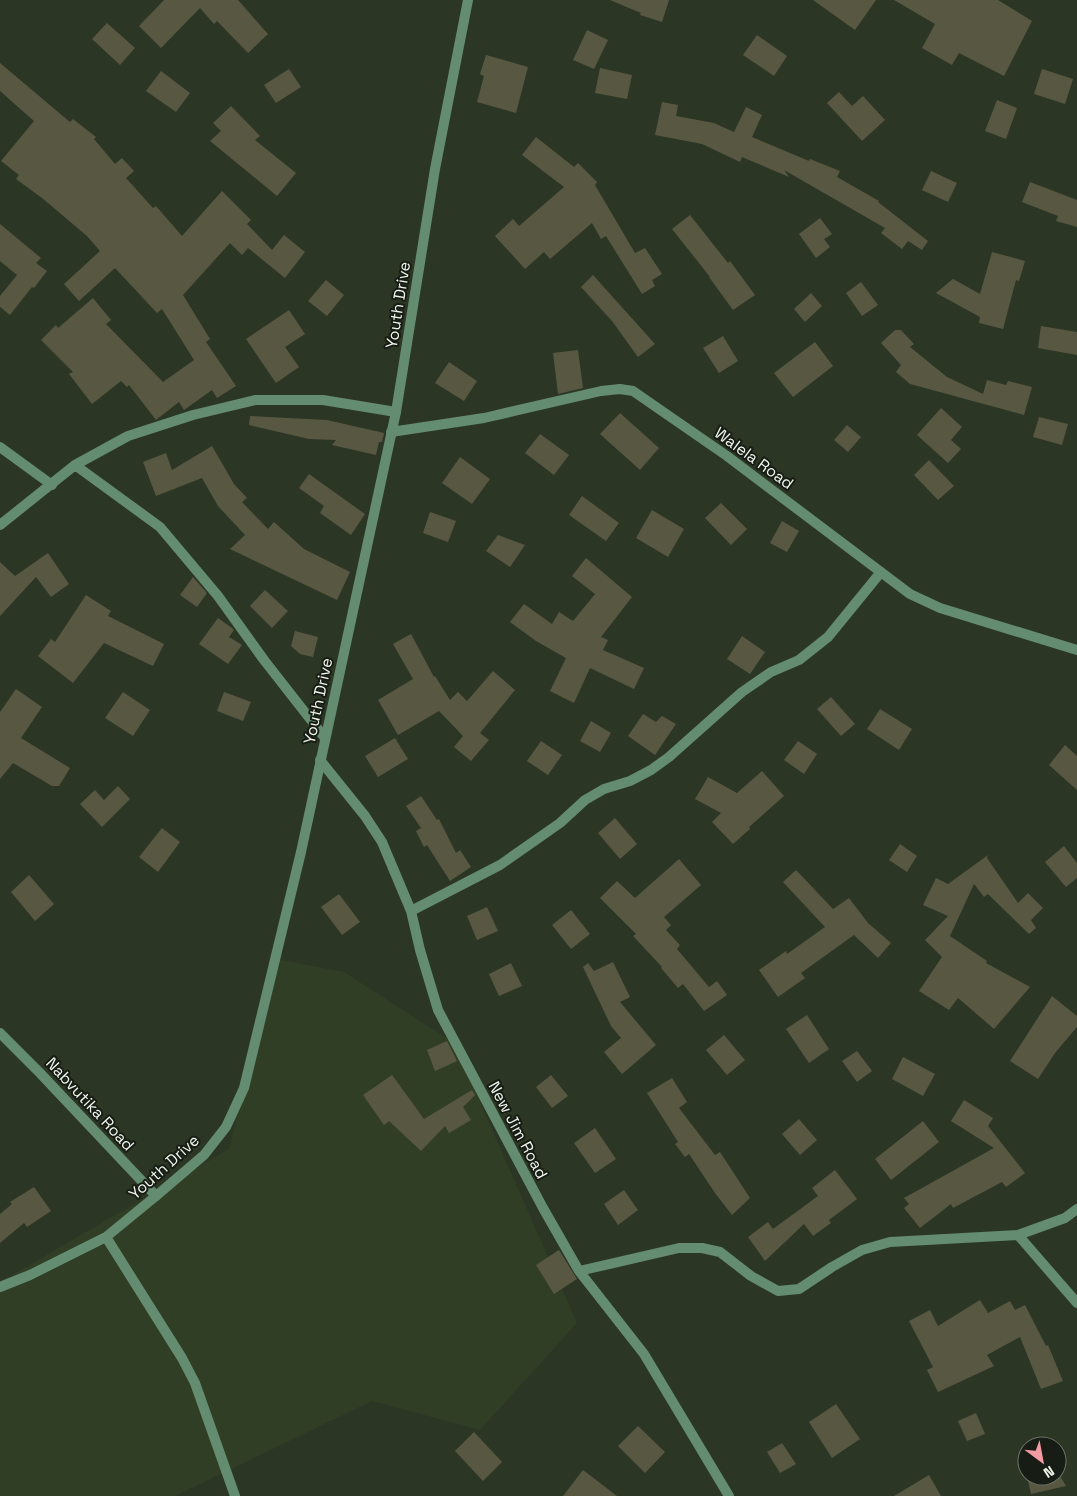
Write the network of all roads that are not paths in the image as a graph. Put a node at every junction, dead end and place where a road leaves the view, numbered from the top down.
1 (468, 0) edge
2 (396, 412) junction
3 (391, 432) junction
4 (0, 447) edge
5 (75, 465) junction
6 (52, 485) junction
7 (0, 525) edge
8 (882, 572) junction
9 (1077, 650) edge
10 (325, 738) junction
11 (320, 760) junction
12 (411, 911) junction
13 (0, 1033) edge
14 (156, 1196) junction
15 (1077, 1209) edge
16 (1018, 1236) junction
17 (106, 1237) junction
18 (579, 1271) junction
19 (0, 1287) edge
20 (1077, 1303) edge
21 (235, 1496) edge
22 (729, 1496) edge

1 - 2 street, Youth Drive
2 - 3 street, Youth Drive
2 - 5 street
3 - 8 street, Walela Road
3 - 10 street, Youth Drive
4 - 6 street
5 - 6 street
5 - 10 street
6 - 7 street
8 - 9 street, Walela Road
8 - 12 street
10 - 11 street, Youth Drive
11 - 12 street, New Jim Road
11 - 14 street, Youth Drive
12 - 18 street, New Jim Road
13 - 14 street, Nabvutika Road
14 - 17 street, Youth Drive
15 - 16 street
16 - 18 street
16 - 20 street
17 - 19 street, Youth Drive
17 - 21 street
18 - 22 street, New Jim Road

